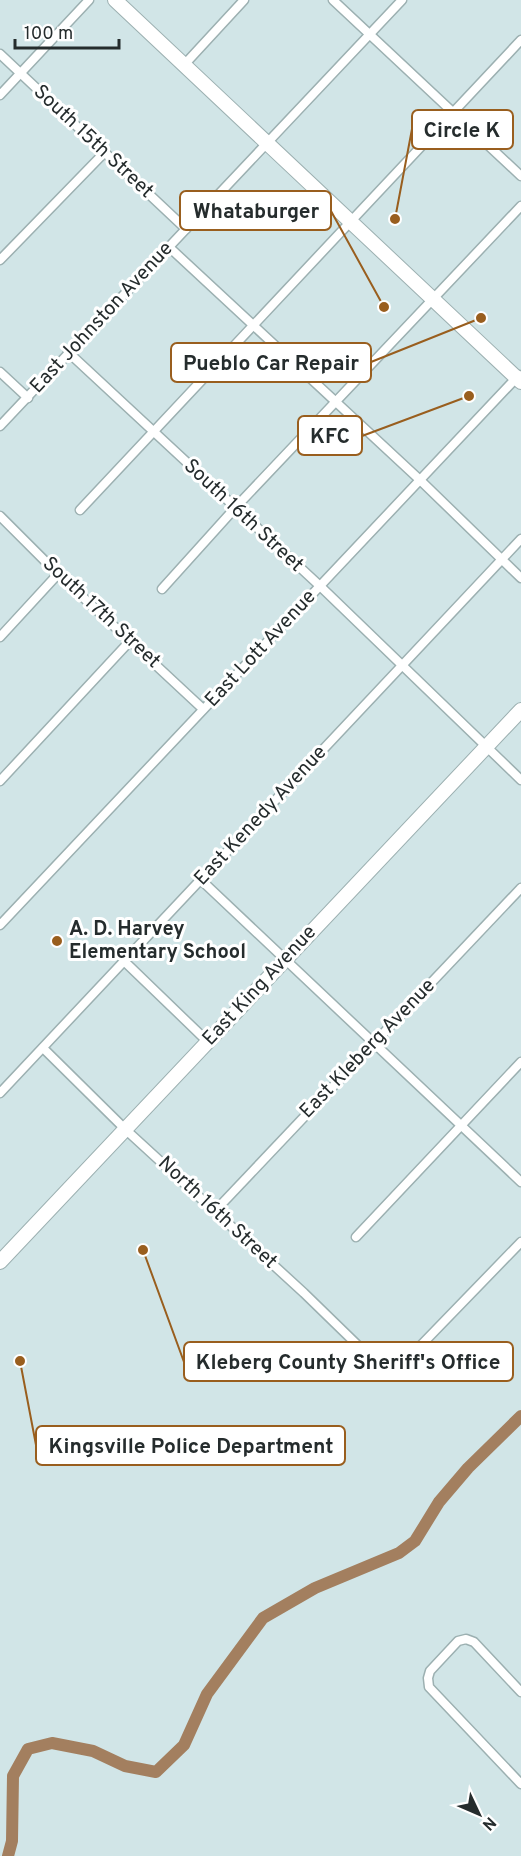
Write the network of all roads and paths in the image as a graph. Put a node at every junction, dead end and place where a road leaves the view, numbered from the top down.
1 (89, 0) edge
2 (115, 0) edge
3 (244, 0) edge
4 (333, 0) edge
5 (402, 0) edge
6 (370, 34) junction
7 (521, 40) edge
8 (0, 54) edge
9 (184, 65) junction
10 (21, 74) junction
11 (0, 96) edge
12 (453, 112) junction
13 (267, 143) junction
14 (104, 153) junction
15 (521, 176) edge
16 (521, 206) edge
17 (350, 222) junction
18 (186, 229) junction
19 (169, 247) junction
20 (0, 260) edge
21 (433, 299) junction
22 (253, 325) junction
23 (68, 352) junction
24 (0, 372) edge
25 (519, 378) edge
26 (28, 398) junction
27 (335, 402) junction
28 (0, 426) edge
29 (153, 431) junction
30 (420, 480) junction
31 (235, 507) junction
32 (80, 510) dead end
33 (0, 516) edge
34 (521, 539) edge
35 (502, 559) junction
36 (58, 574) junction
37 (521, 578) edge
38 (320, 586) junction
39 (162, 590) dead end
40 (0, 637) edge
41 (130, 641) junction
42 (402, 666) junction
43 (203, 709) junction
44 (521, 710) edge
45 (486, 747) junction
46 (521, 780) edge
47 (0, 781) edge
48 (201, 880) junction
49 (521, 888) edge
50 (0, 925) edge
51 (286, 960) junction
52 (124, 961) junction
53 (208, 1042) junction
54 (373, 1043) junction
55 (43, 1048) junction
56 (521, 1062) edge
57 (0, 1093) edge
58 (462, 1125) junction
59 (125, 1129) junction
60 (521, 1182) edge
61 (215, 1211) junction
62 (356, 1238) dead end
63 (521, 1242) edge
64 (0, 1262) edge
65 (521, 1692) edge
66 (521, 1784) edge

1 - 10 street
2 - 9 main road
3 - 9 street
4 - 6 street
5 - 6 street, East Johnston Avenue
6 - 12 street
6 - 13 street, East Johnston Avenue
7 - 12 street
8 - 10 street, South 15th Street
9 - 13 main road
10 - 11 street
10 - 14 street, South 15th Street
12 - 15 street
12 - 17 street
13 - 17 main road
13 - 18 street, East Johnston Avenue
14 - 18 street, South 15th Street
14 - 20 street
16 - 21 street
17 - 21 main road
17 - 22 street
18 - 19 street, East Johnston Avenue
19 - 22 street
19 - 23 street, East Johnston Avenue
21 - 25 main road
21 - 27 street
22 - 27 street
22 - 29 street
23 - 26 street, East Johnston Avenue
23 - 29 street, South 16th Street
24 - 26 street
25 - 30 street, East Lott Avenue
26 - 28 street, East Johnston Avenue
27 - 30 street
27 - 31 street
29 - 31 street, South 16th Street
29 - 32 street
30 - 35 street
30 - 38 street, East Lott Avenue
31 - 38 street, South 16th Street
31 - 39 street
33 - 36 street, South 17th Street
34 - 35 street, East Kenedy Avenue
35 - 37 street
35 - 42 street, East Kenedy Avenue
36 - 40 street
36 - 41 street, South 17th Street
38 - 42 street, South 16th Street
38 - 43 street, East Lott Avenue
41 - 43 street, South 17th Street
41 - 47 street
42 - 45 street, South 16th Street
42 - 48 street, East Kenedy Avenue
43 - 50 street, East Lott Avenue
44 - 45 main road, East King Avenue
45 - 46 street, South 16th Street
45 - 51 main road, East King Avenue
48 - 51 street
48 - 52 street, East Kenedy Avenue
49 - 54 street, East Kleberg Avenue
51 - 53 main road, East King Avenue
51 - 54 street
52 - 53 street
52 - 55 street, East Kenedy Avenue
53 - 59 main road, East King Avenue
54 - 58 street
54 - 61 street, East Kleberg Avenue
55 - 57 street, East Kenedy Avenue
55 - 59 street, North 16th Street
56 - 58 street
58 - 60 street
58 - 62 street
59 - 61 street, North 16th Street
59 - 64 main road, East King Avenue
61 - 63 street, North 16th Street
65 - 66 street

